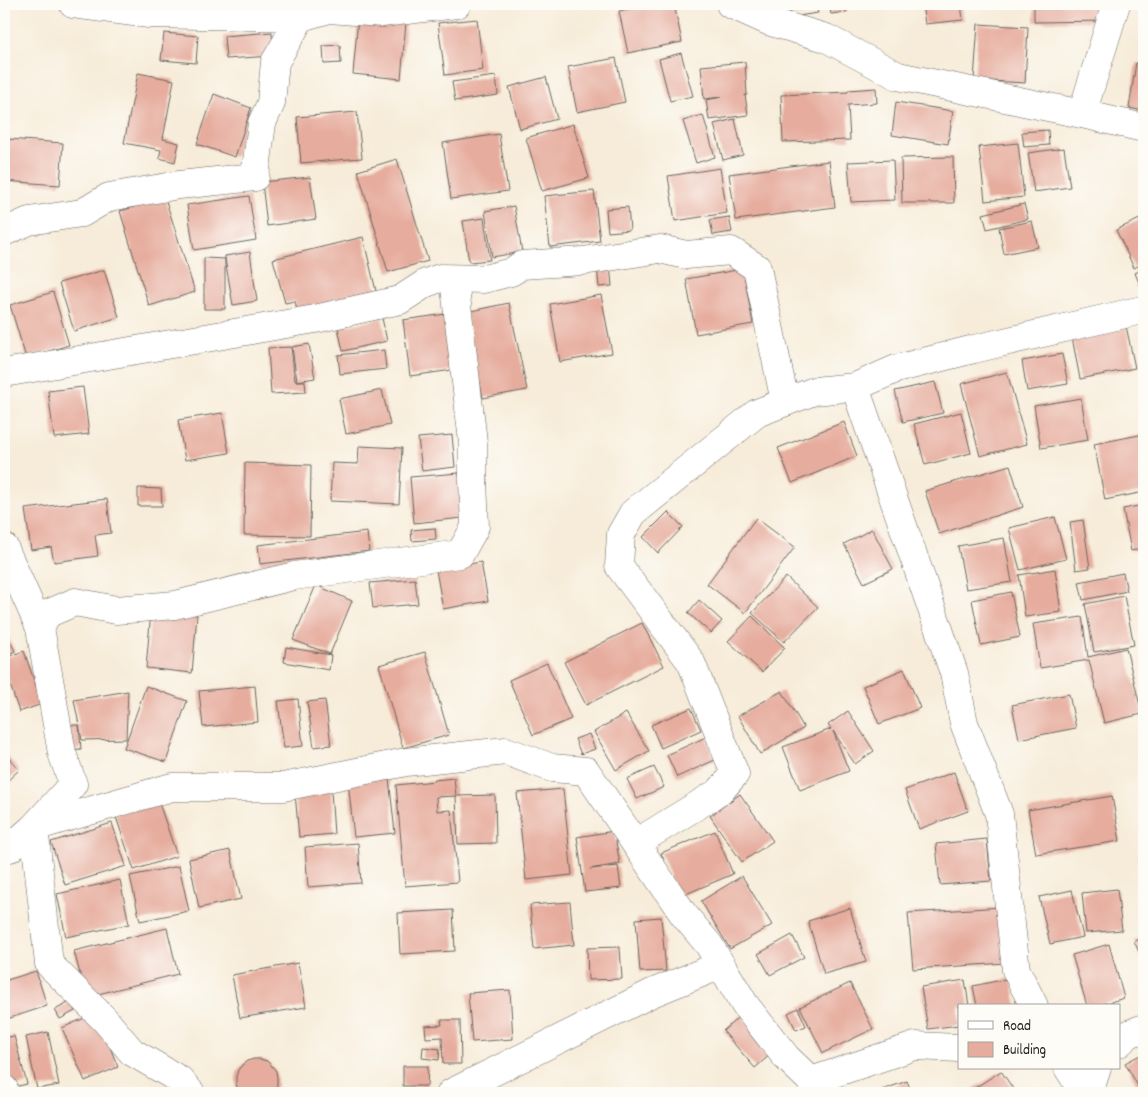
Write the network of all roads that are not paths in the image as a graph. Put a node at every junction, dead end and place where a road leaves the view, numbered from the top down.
1 (72, 4) edge
2 (457, 4) edge
3 (730, 4) edge
4 (1116, 4) edge
5 (377, 8) edge
6 (760, 13) edge
7 (301, 17) junction
8 (1082, 114) junction
9 (1144, 128) edge
10 (4, 232) edge
11 (454, 279) junction
12 (1144, 315) edge
13 (4, 373) edge
14 (855, 387) junction
15 (785, 402) junction
16 (4, 547) edge
17 (40, 628) junction
18 (34, 827) junction
19 (636, 843) junction
20 (4, 848) edge
21 (721, 965) junction
22 (1033, 1004) edge
23 (1144, 1028) edge
24 (1120, 1042) edge
25 (958, 1048) edge
26 (1069, 1070) edge
27 (1096, 1070) edge
28 (812, 1087) edge
29 (4, 1089) edge
30 (5, 1093) edge
31 (191, 1093) edge
32 (451, 1093) edge
33 (1084, 1093) edge
34 (1089, 1093) edge

1 - 7 street
2 - 5 street
3 - 6 street
4 - 8 street
5 - 7 street
6 - 8 street
7 - 10 street
8 - 9 street
11 - 13 street
11 - 15 street
11 - 17 street
12 - 14 street
14 - 15 street
14 - 22 street
15 - 19 street
16 - 17 street
17 - 18 street
18 - 19 street
18 - 20 street
18 - 31 street
19 - 21 street
21 - 28 street
21 - 32 street
23 - 24 street
25 - 28 street
26 - 33 street
27 - 34 street
29 - 30 street

